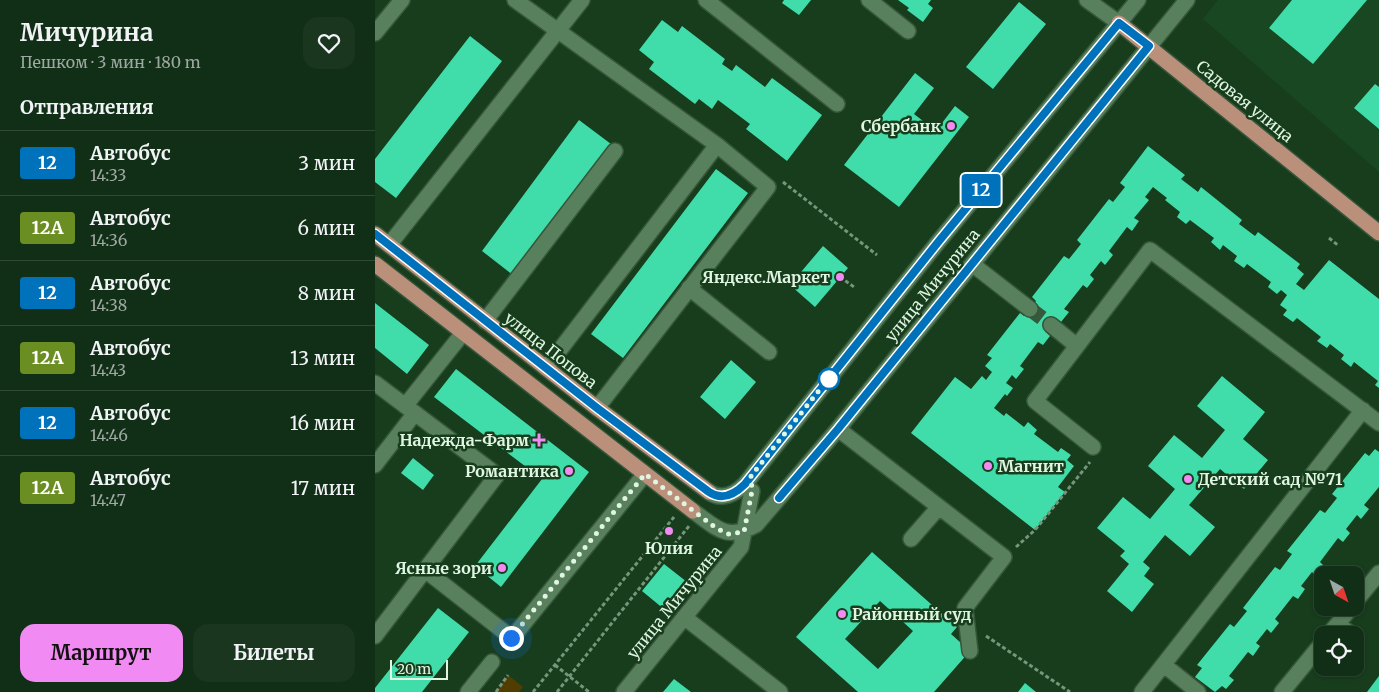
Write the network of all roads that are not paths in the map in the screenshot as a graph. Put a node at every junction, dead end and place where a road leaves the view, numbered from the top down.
1 (402, 0) edge
2 (515, 0) edge
3 (582, 0) edge
4 (706, 0) edge
5 (869, 0) edge
6 (1087, 0) edge
7 (1138, 0) edge
8 (1187, 0) edge
9 (1119, 23) junction
10 (557, 31) junction
11 (909, 31) dead end
12 (375, 33) edge
13 (1149, 46) junction
14 (837, 104) dead end
15 (717, 145) junction
16 (615, 151) dead end
17 (1379, 233) edge
18 (375, 234) edge
19 (389, 244) junction
20 (375, 264) edge
21 (973, 264) junction
22 (689, 288) junction
23 (1030, 309) tunnel mouth
24 (485, 321) junction
25 (1051, 325) tunnel mouth
26 (463, 333) junction
27 (1077, 346) junction
28 (769, 352) dead end
29 (545, 368) junction
30 (375, 383) edge
31 (597, 408) junction
32 (410, 409) junction
33 (1363, 410) junction
34 (1379, 423) edge
35 (838, 429) junction
36 (1092, 454) road end
37 (377, 457) edge
38 (645, 474) junction
39 (752, 483) junction
40 (709, 492) joint
41 (779, 498) junction
42 (939, 507) junction
43 (692, 518) joint
44 (744, 532) junction
45 (911, 539) dead end
46 (425, 570) junction
47 (1379, 573) edge
48 (1364, 591) edge
49 (1344, 616) edge
50 (684, 617) junction
51 (1336, 626) edge
52 (375, 636) edge
53 (970, 651) dead end
54 (1314, 653) edge
55 (492, 662) dead end
56 (1164, 665) junction
57 (468, 692) edge
58 (624, 692) edge
59 (780, 692) edge
60 (1143, 692) edge
61 (1198, 692) edge
62 (1282, 692) edge

1 - 12 street
2 - 10 street
3 - 10 street
4 - 14 street
5 - 11 street
6 - 9 street, Садовая улица
7 - 9 street, улица Мичурина
8 - 13 street, улица Мичурина
9 - 13 main road, Садовая улица
9 - 39 street, улица Мичурина
10 - 15 street
10 - 19 street
13 - 17 main road, Садовая улица
13 - 21 street, улица Мичурина
15 - 22 street
15 - 29 street
16 - 24 street
18 - 19 main road, улица Попова
19 - 24 main road, улица Попова
20 - 26 main road
21 - 23 street
21 - 35 street, улица Мичурина
22 - 28 street
22 - 31 street
24 - 29 main road, улица Попова
25 - 27 street
26 - 32 street
26 - 38 main road
27 - 33 street
27 - 36 street
29 - 31 main road, улица Попова
30 - 32 street
31 - 40 main road, улица Попова
32 - 37 street
32 - 46 street
33 - 34 street
33 - 56 street
35 - 41 street, улица Мичурина
35 - 42 street
38 - 43 main road
38 - 46 street
39 - 40 street, улица Мичурина
39 - 41 street
39 - 44 street, улица Мичурина
41 - 44 street, улица Мичурина
42 - 45 street
42 - 53 street
43 - 44 street, улица Мичурина
44 - 50 street, улица Мичурина
46 - 52 street
47 - 48 street
49 - 51 street
50 - 58 street, улица Мичурина
50 - 59 street
54 - 62 street
55 - 57 street
56 - 60 street
56 - 61 street

